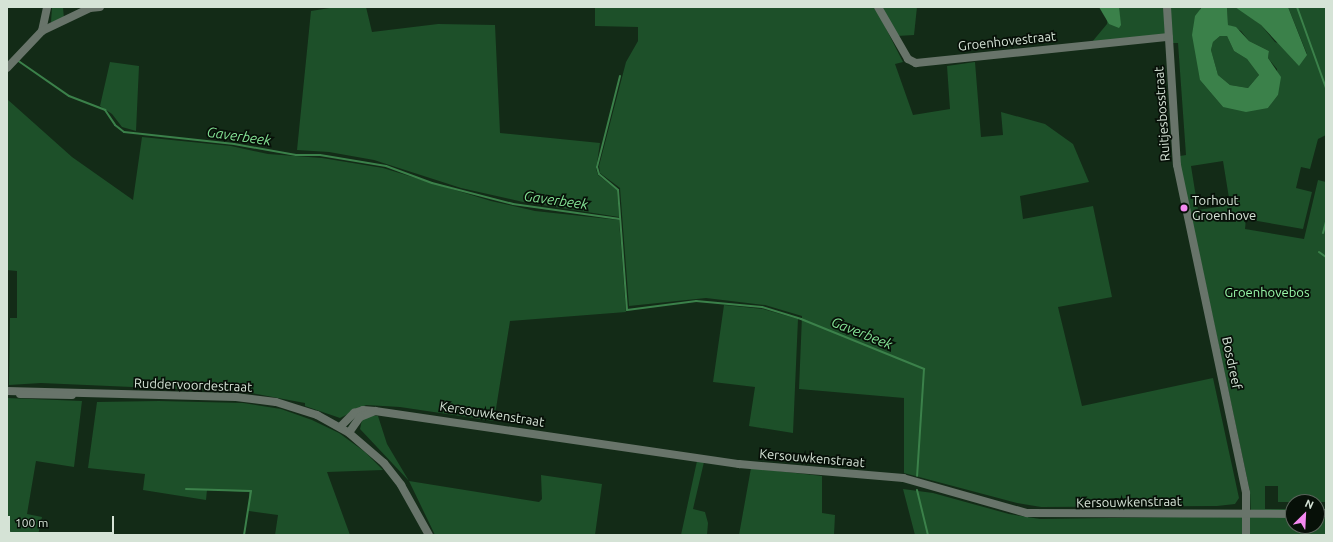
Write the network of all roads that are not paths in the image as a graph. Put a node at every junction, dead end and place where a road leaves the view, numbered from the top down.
1 (47, 7) edge
2 (100, 7) edge
3 (878, 7) edge
4 (1167, 7) edge
5 (42, 31) junction
6 (1169, 37) junction
7 (8, 64) edge
8 (1188, 218) joint
9 (7, 392) edge
10 (375, 411) junction
11 (340, 427) junction
12 (349, 433) junction
13 (1245, 513) junction
14 (1285, 514) edge
15 (429, 535) edge
16 (1246, 535) edge

1 - 5 street
2 - 5 street
3 - 6 street, Groenhovestraat
4 - 6 street, Ruitjesbosstraat
5 - 7 street
6 - 8 street, Ruitjesbosstraat
8 - 13 street, Bosdreef
9 - 11 street, Ruddervoordestraat
10 - 11 street, Kersouwkenstraat
10 - 12 street
10 - 13 street, Kersouwkenstraat
11 - 12 street, Ruddervoordestraat
12 - 15 street, Ruddervoordestraat
13 - 14 street
13 - 16 street, Bosdreef

